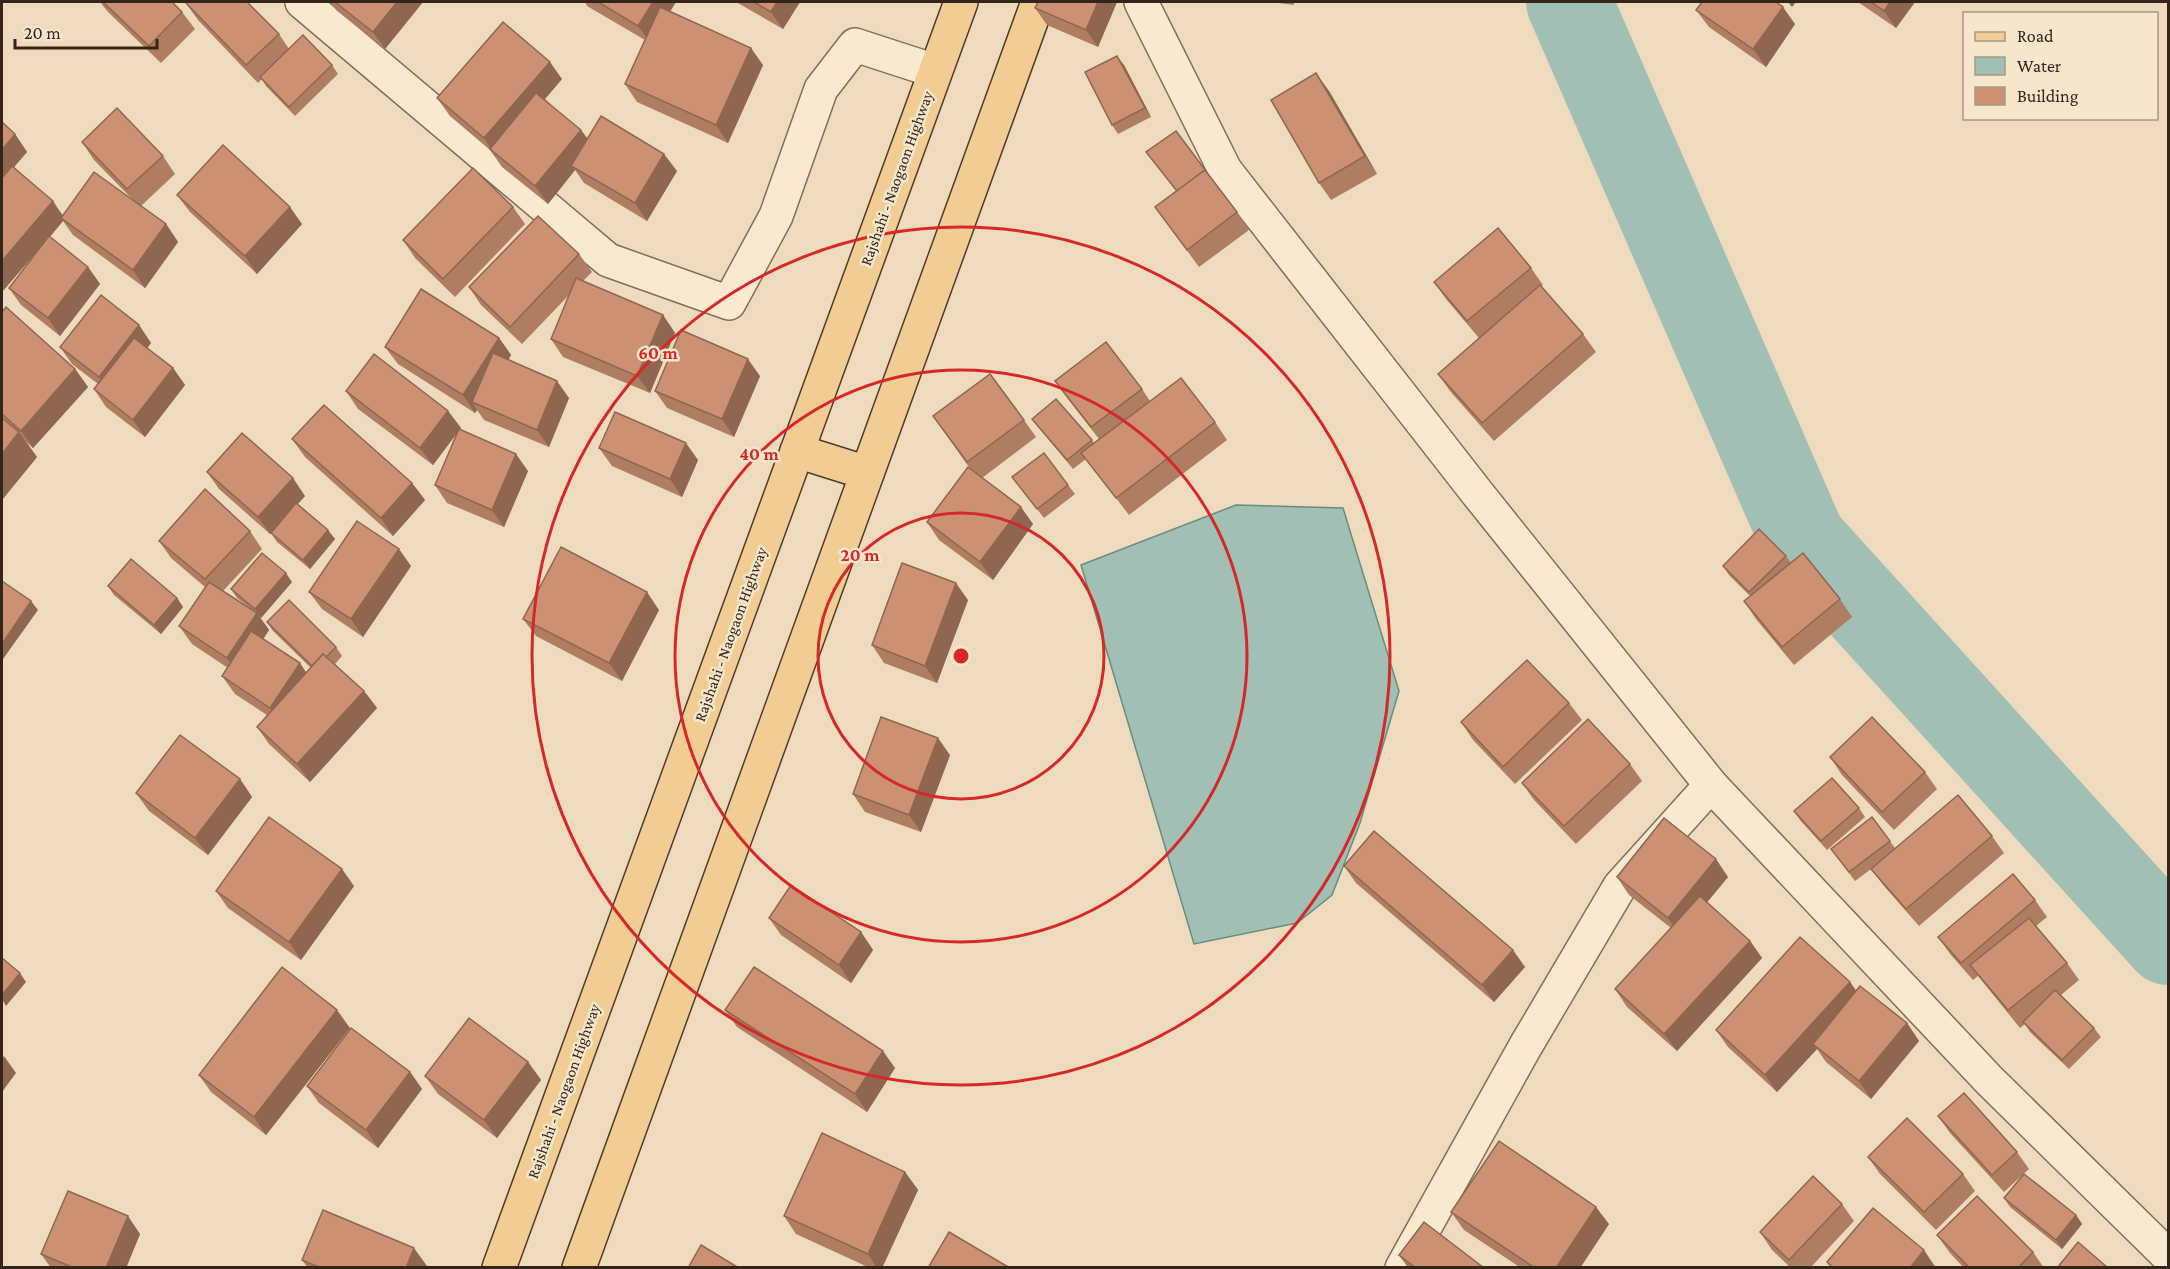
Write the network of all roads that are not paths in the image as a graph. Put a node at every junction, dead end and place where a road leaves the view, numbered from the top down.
1 (302, 2) edge
2 (961, 2) edge
3 (1038, 2) edge
4 (1142, 2) edge
5 (935, 71) junction
6 (797, 451) junction
7 (867, 473) junction
8 (1711, 785) junction
9 (2169, 1256) edge
10 (499, 1268) edge
11 (579, 1268) edge
12 (1402, 1268) edge

1 - 5 street
2 - 5 main road, Rajshahi - Naogaon Highway
3 - 7 main road
4 - 8 street
5 - 6 main road, Rajshahi - Naogaon Highway
6 - 7 main road
6 - 10 main road, Rajshahi - Naogaon Highway
7 - 11 main road
8 - 9 street
8 - 12 street

